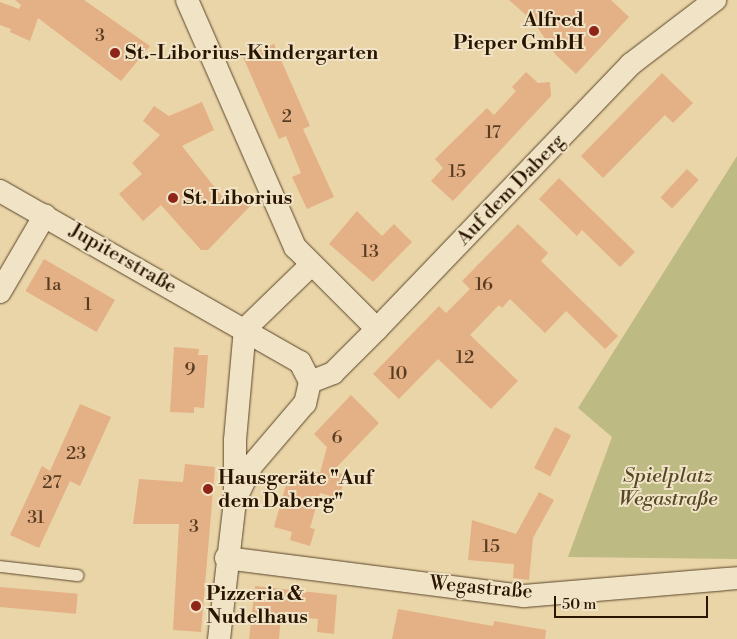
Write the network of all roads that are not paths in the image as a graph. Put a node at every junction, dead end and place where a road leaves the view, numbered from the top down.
1 (187, 0) edge
2 (715, 0) edge
3 (0, 191) edge
4 (45, 215) junction
5 (310, 266) junction
6 (0, 292) edge
7 (244, 329) junction
8 (377, 329) junction
9 (310, 382) junction
10 (235, 500) junction
11 (226, 558) junction
12 (0, 566) edge
13 (77, 575) dead end
14 (737, 578) edge
15 (219, 639) edge

1 - 5 street
2 - 8 street, Auf dem Daberg
3 - 4 street, Jupiterstraße
4 - 6 street
4 - 7 street, Jupiterstraße
5 - 7 street
5 - 8 street
7 - 9 street
7 - 10 street
8 - 9 street, Auf dem Daberg
9 - 10 street
10 - 11 street
11 - 14 street, Wegastraße
11 - 15 street
12 - 13 lane

